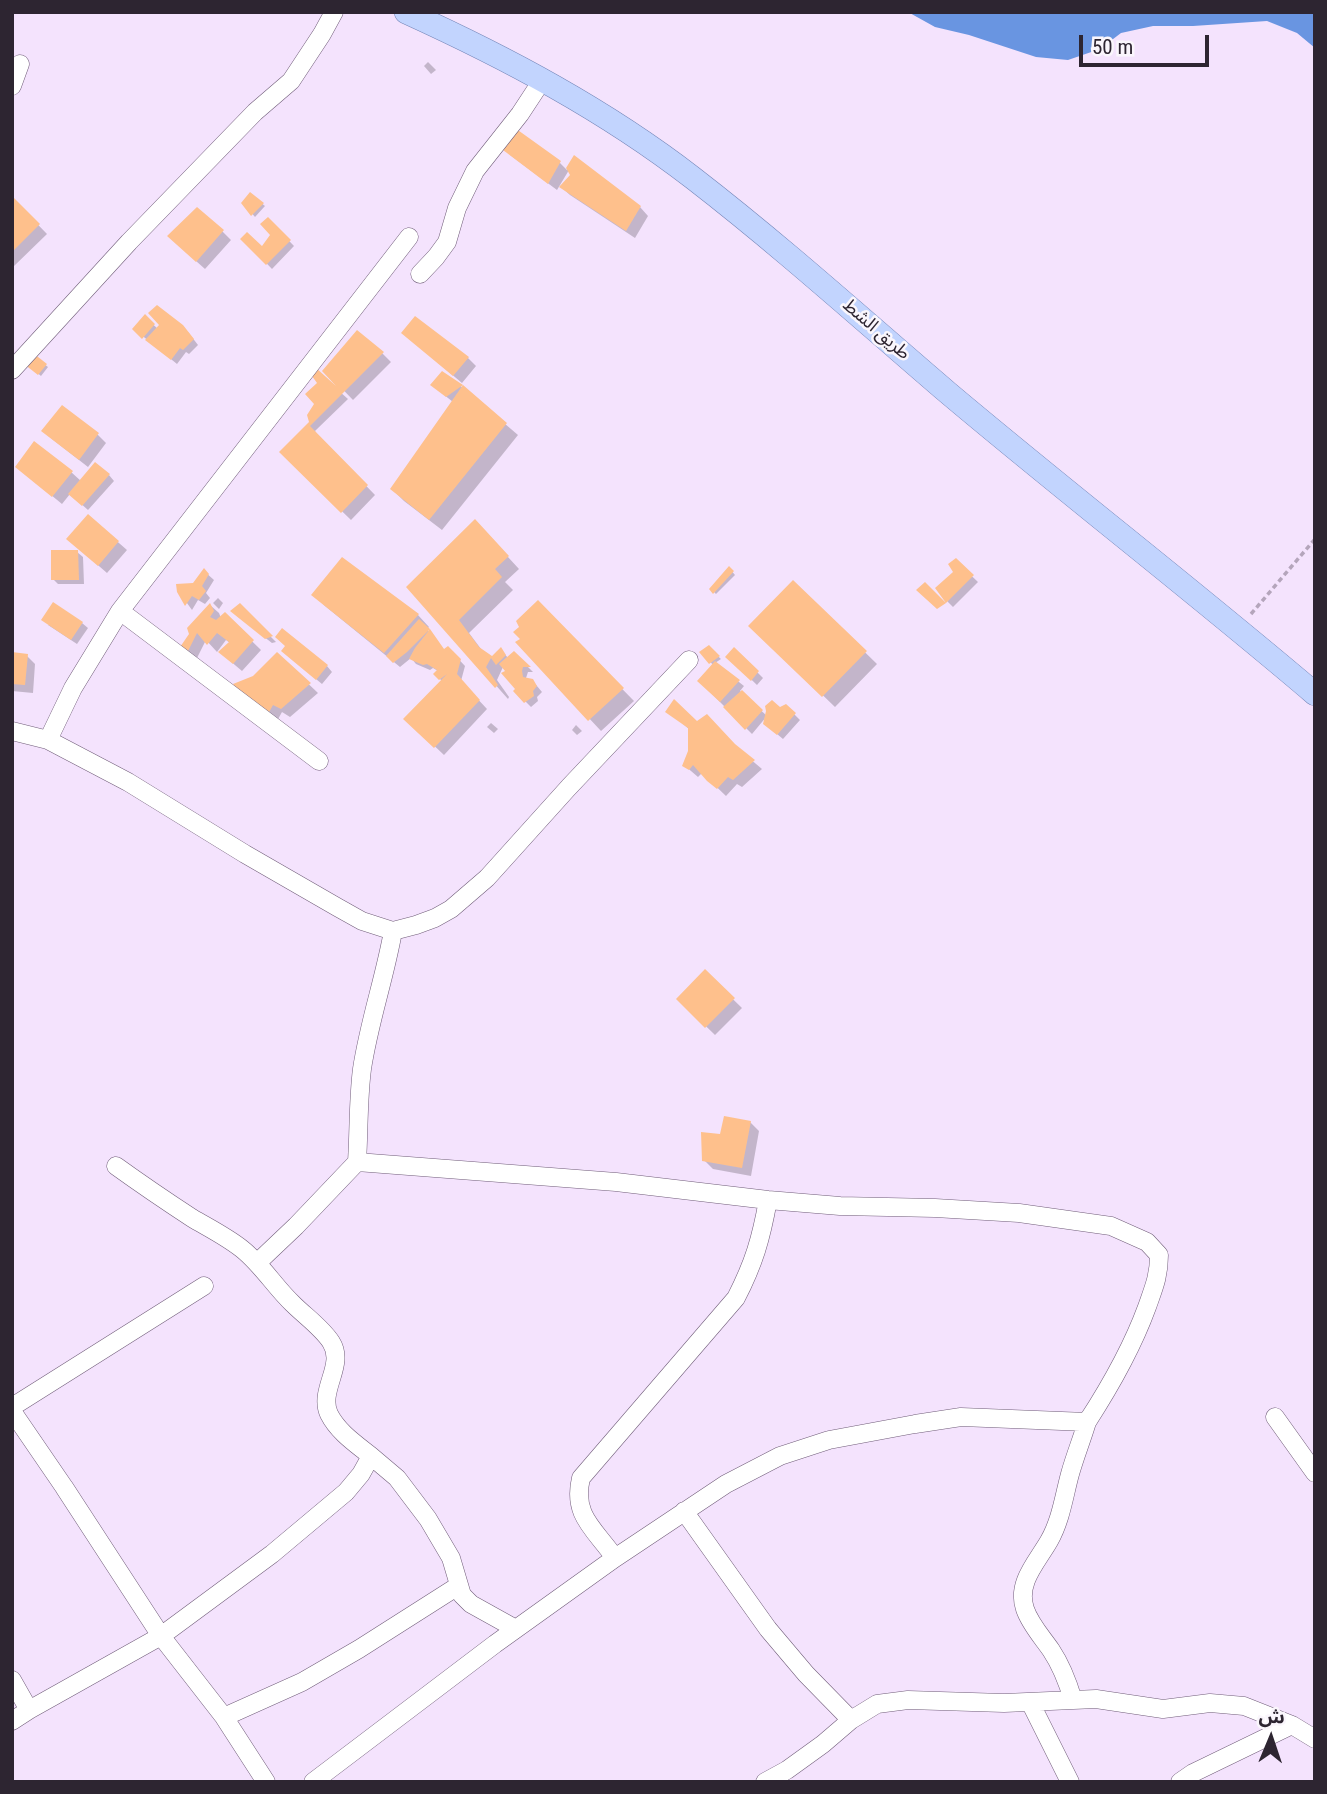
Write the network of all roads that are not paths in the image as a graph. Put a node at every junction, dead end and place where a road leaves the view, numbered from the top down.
1 (334, 12) edge
2 (406, 12) edge
3 (20, 64) dead end
4 (544, 79) junction
5 (12, 86) edge
6 (409, 237) dead end
7 (420, 274) dead end
8 (12, 370) edge
9 (120, 611) junction
10 (690, 660) dead end
11 (1315, 694) edge
12 (12, 731) edge
13 (48, 740) junction
14 (318, 761) dead end
15 (393, 930) junction
16 (357, 1162) junction
17 (117, 1166) dead end
18 (768, 1200) junction
19 (257, 1263) junction
20 (204, 1286) dead end
21 (14, 1417) edge
22 (1275, 1417) dead end
23 (1087, 1422) junction
24 (371, 1456) junction
25 (1315, 1473) edge
26 (684, 1511) junction
27 (615, 1558) junction
28 (458, 1586) junction
29 (516, 1629) junction
30 (161, 1636) junction
31 (12, 1680) edge
32 (1073, 1700) junction
33 (1030, 1702) junction
34 (29, 1710) junction
35 (224, 1717) junction
36 (851, 1720) junction
37 (12, 1721) edge
38 (1292, 1725) junction
39 (1315, 1739) edge
40 (266, 1782) edge
41 (313, 1782) edge
42 (765, 1782) edge
43 (1070, 1782) edge
44 (1180, 1782) edge

1 - 8 street
2 - 4 main road, طريق الشط
3 - 5 street
4 - 7 street
4 - 11 main road, طريق الشط
6 - 9 street
9 - 13 street
9 - 14 street
10 - 15 street
12 - 13 street
13 - 15 street
15 - 16 street
16 - 18 street
16 - 19 street
17 - 19 street
18 - 23 street
18 - 27 street
19 - 24 street
20 - 21 street
21 - 30 street
22 - 25 street
23 - 26 street
23 - 32 street
24 - 28 street
24 - 30 street
26 - 27 street
26 - 36 street
27 - 29 street
28 - 29 street
28 - 35 street
29 - 41 street
30 - 34 street
30 - 35 street
31 - 34 street
32 - 33 street
32 - 38 street
33 - 36 street
33 - 43 street
34 - 37 street
35 - 40 street
36 - 42 street
38 - 39 street
38 - 44 street

